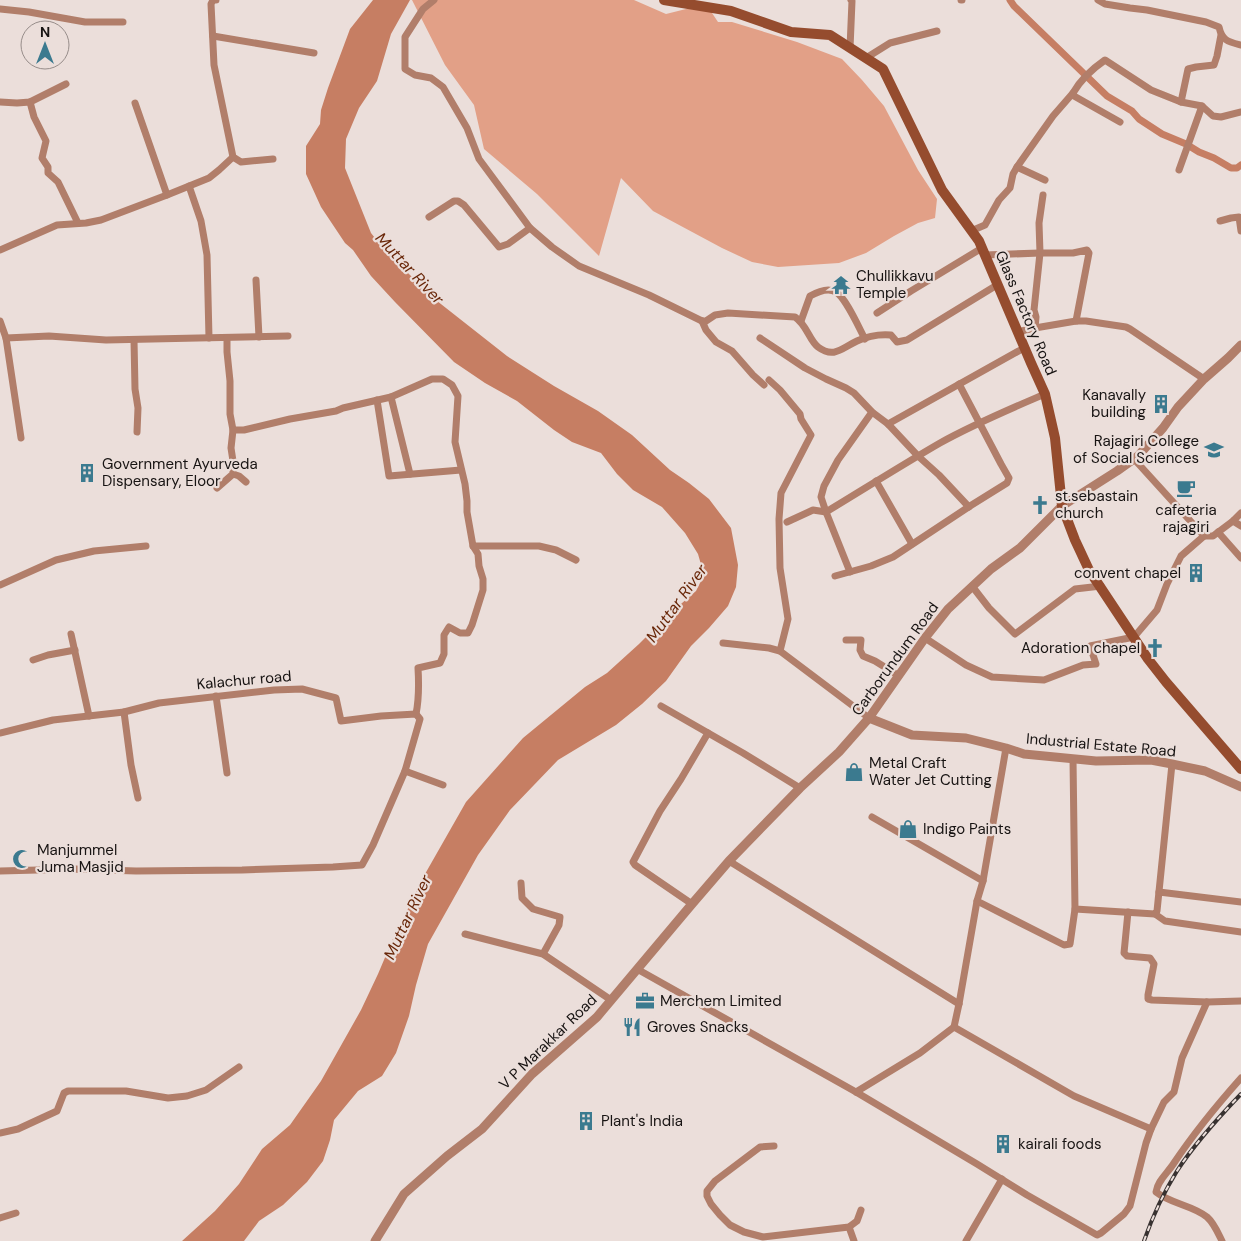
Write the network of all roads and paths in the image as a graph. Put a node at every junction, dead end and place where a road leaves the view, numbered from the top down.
1 (216, 0) edge
2 (434, 0) edge
3 (664, 0) edge
4 (853, 0) edge
5 (1098, 0) edge
6 (0, 10) edge
7 (123, 22) dead end
8 (937, 30) dead end
9 (1221, 35) junction
10 (213, 36) junction
11 (1241, 45) edge
12 (850, 48) junction
13 (314, 53) dead end
14 (866, 58) junction
15 (66, 84) dead end
16 (1073, 93) junction
17 (0, 102) edge
18 (30, 102) junction
19 (1181, 102) junction
20 (135, 103) dead end
21 (1202, 106) junction
22 (1241, 112) edge
23 (1120, 122) dead end
24 (232, 157) junction
25 (273, 159) dead end
26 (1017, 167) junction
27 (1179, 170) dead end
28 (1045, 180) dead end
29 (189, 186) junction
30 (167, 195) junction
31 (1043, 195) dead end
32 (429, 217) dead end
33 (1220, 221) dead end
34 (78, 223) junction
35 (530, 228) junction
36 (971, 231) junction
37 (1241, 231) edge
38 (0, 250) edge
39 (983, 252) junction
40 (1040, 252) junction
41 (256, 280) dead end
42 (997, 285) junction
43 (877, 313) dead end
44 (0, 321) edge
45 (702, 321) junction
46 (801, 321) junction
47 (1076, 321) junction
48 (1035, 328) junction
49 (1017, 332) junction
50 (288, 336) dead end
51 (259, 337) junction
52 (6, 338) junction
53 (209, 338) junction
54 (227, 338) junction
55 (760, 338) dead end
56 (865, 339) junction
57 (134, 340) junction
58 (1241, 345) edge
59 (1024, 348) junction
60 (1204, 378) junction
61 (959, 384) junction
62 (1045, 394) junction
63 (391, 397) junction
64 (377, 400) junction
65 (872, 412) junction
66 (979, 423) junction
67 (888, 424) junction
68 (232, 430) junction
69 (136, 432) dead end
70 (21, 438) dead end
71 (918, 456) junction
72 (1134, 459) junction
73 (461, 470) junction
74 (233, 474) junction
75 (410, 474) junction
76 (876, 481) junction
77 (246, 482) dead end
78 (216, 488) dead end
79 (1062, 506) junction
80 (969, 507) junction
81 (826, 512) junction
82 (1241, 512) edge
83 (1233, 521) junction
84 (787, 522) dead end
85 (1241, 526) edge
86 (1218, 532) junction
87 (1204, 536) junction
88 (912, 544) junction
89 (146, 546) dead end
90 (473, 546) junction
91 (1241, 558) edge
92 (576, 560) dead end
93 (850, 572) junction
94 (835, 576) dead end
95 (0, 585) edge
96 (972, 586) junction
97 (1101, 586) junction
98 (71, 634) dead end
99 (1134, 637) junction
100 (925, 638) junction
101 (846, 640) dead end
102 (723, 643) dead end
103 (75, 650) junction
104 (780, 651) junction
105 (33, 660) dead end
106 (899, 676) junction
107 (216, 696) junction
108 (661, 706) dead end
109 (124, 712) junction
110 (416, 714) junction
111 (89, 716) junction
112 (869, 718) junction
113 (0, 733) edge
114 (708, 734) junction
115 (1006, 748) junction
116 (1073, 759) junction
117 (1172, 764) junction
118 (1241, 769) edge
119 (405, 771) junction
120 (227, 773) dead end
121 (443, 785) dead end
122 (1241, 787) edge
123 (800, 788) junction
124 (138, 798) dead end
125 (872, 817) dead end
126 (756, 834) joint
127 (728, 861) junction
128 (0, 871) edge
129 (983, 881) junction
130 (521, 883) dead end
131 (1159, 892) junction
132 (976, 901) junction
133 (1241, 902) edge
134 (692, 904) junction
135 (1075, 909) junction
136 (1128, 912) junction
137 (1155, 914) junction
138 (1241, 932) edge
139 (465, 934) dead end
140 (543, 954) junction
141 (637, 969) junction
142 (611, 1000) junction
143 (1241, 1001) edge
144 (1207, 1002) junction
145 (959, 1004) junction
146 (954, 1027) junction
147 (239, 1068) dead end
148 (1241, 1078) edge
149 (856, 1092) junction
150 (1151, 1129) junction
151 (0, 1133) edge
152 (774, 1146) dead end
153 (1002, 1179) junction
154 (861, 1210) dead end
155 (16, 1212) dead end
156 (0, 1218) edge
157 (849, 1228) junction
158 (375, 1241) edge
159 (854, 1241) edge
160 (966, 1241) edge
161 (1222, 1241) edge

1 - 10 street
2 - 35 street
3 - 12 main road, Glass Factory Road
4 - 12 street
5 - 9 street
6 - 7 street
8 - 14 street
9 - 11 street
9 - 19 street
10 - 13 street
10 - 24 street
12 - 14 main road, Glass Factory Road
14 - 36 main road, Glass Factory Road
15 - 18 street
16 - 19 street
16 - 23 street
16 - 26 street
17 - 18 street
18 - 34 street
19 - 21 street
20 - 30 street
21 - 22 street
21 - 27 street
24 - 25 street
24 - 29 street
26 - 28 street
26 - 36 street
29 - 30 street
29 - 53 street
30 - 34 street
31 - 40 street
32 - 35 street
33 - 37 street
34 - 38 street
35 - 45 street
36 - 39 main road, Glass Factory Road
39 - 40 street
39 - 42 main road, Glass Factory Road
39 - 43 street
40 - 47 street
40 - 48 street
41 - 51 street
42 - 49 main road, Glass Factory Road
42 - 56 street
44 - 52 street
45 - 46 street
45 - 104 street
46 - 56 street
46 - 56 street
47 - 48 street
47 - 60 street
48 - 49 street
49 - 59 main road, Glass Factory Road
50 - 51 street
51 - 54 street
52 - 57 street
52 - 70 street
53 - 54 street
53 - 57 street
54 - 68 street
55 - 65 street
57 - 69 street
58 - 60 street, Carborundum Road
59 - 61 street
59 - 62 main road, Glass Factory Road
60 - 72 street, Carborundum Road
61 - 66 street
61 - 67 street
62 - 66 street
62 - 79 main road, Glass Factory Road
63 - 64 street
63 - 73 street
63 - 75 street
64 - 68 street
64 - 75 street
65 - 67 street
65 - 81 street
66 - 71 street
66 - 80 street
67 - 71 street
68 - 74 street
71 - 76 street
71 - 80 street
72 - 79 street, Carborundum Road
72 - 87 street
73 - 75 street
73 - 90 street
74 - 77 street
74 - 78 street
76 - 81 street
76 - 88 street
79 - 96 street, Carborundum Road
79 - 97 main road, Glass Factory Road
80 - 88 street
81 - 84 street
81 - 93 street
82 - 83 street
83 - 85 street
83 - 86 street
86 - 87 street
86 - 91 street
87 - 99 street
88 - 93 street
89 - 95 street
90 - 92 street
90 - 110 street
93 - 94 street
96 - 97 street
96 - 100 street, Carborundum Road
97 - 99 main road, Glass Factory Road
98 - 103 street
99 - 100 street
99 - 118 main road, Glass Factory Road
100 - 106 street, Carborundum Road
101 - 106 street
102 - 104 street
103 - 105 street
103 - 111 street
104 - 112 street
106 - 112 street, Carborundum Road
107 - 109 street, Kalachur road
107 - 110 street, Kalachur road
107 - 120 street
108 - 114 street
109 - 111 street, Kalachur road
109 - 124 street
110 - 119 street
111 - 113 street, Kalachur road
112 - 115 street, Industrial Estate Road
112 - 123 street, Carborundum Road
114 - 123 street
114 - 134 street
115 - 116 street, Industrial Estate Road
115 - 129 street
116 - 117 street, Industrial Estate Road
116 - 135 street
117 - 122 street, Industrial Estate Road
117 - 131 street
119 - 121 street
119 - 128 street
123 - 126 street, Carborundum Road
125 - 129 street
126 - 127 street, V P Marakkar Road
127 - 134 street, V P Marakkar Road
127 - 145 street
129 - 132 street
130 - 140 street
131 - 133 street
131 - 137 street
132 - 135 street
132 - 145 street
134 - 141 street, V P Marakkar Road
135 - 136 street
136 - 137 street
136 - 144 street
137 - 138 street
139 - 140 street
140 - 142 street
141 - 142 street, V P Marakkar Road
141 - 149 street
142 - 158 street, V P Marakkar Road
143 - 144 street
144 - 150 street
145 - 146 street
146 - 149 street
146 - 150 street
147 - 151 street
148 - 161 street
149 - 153 street
150 - 153 street
152 - 157 street
153 - 160 street
154 - 157 street
155 - 156 street
157 - 159 street

